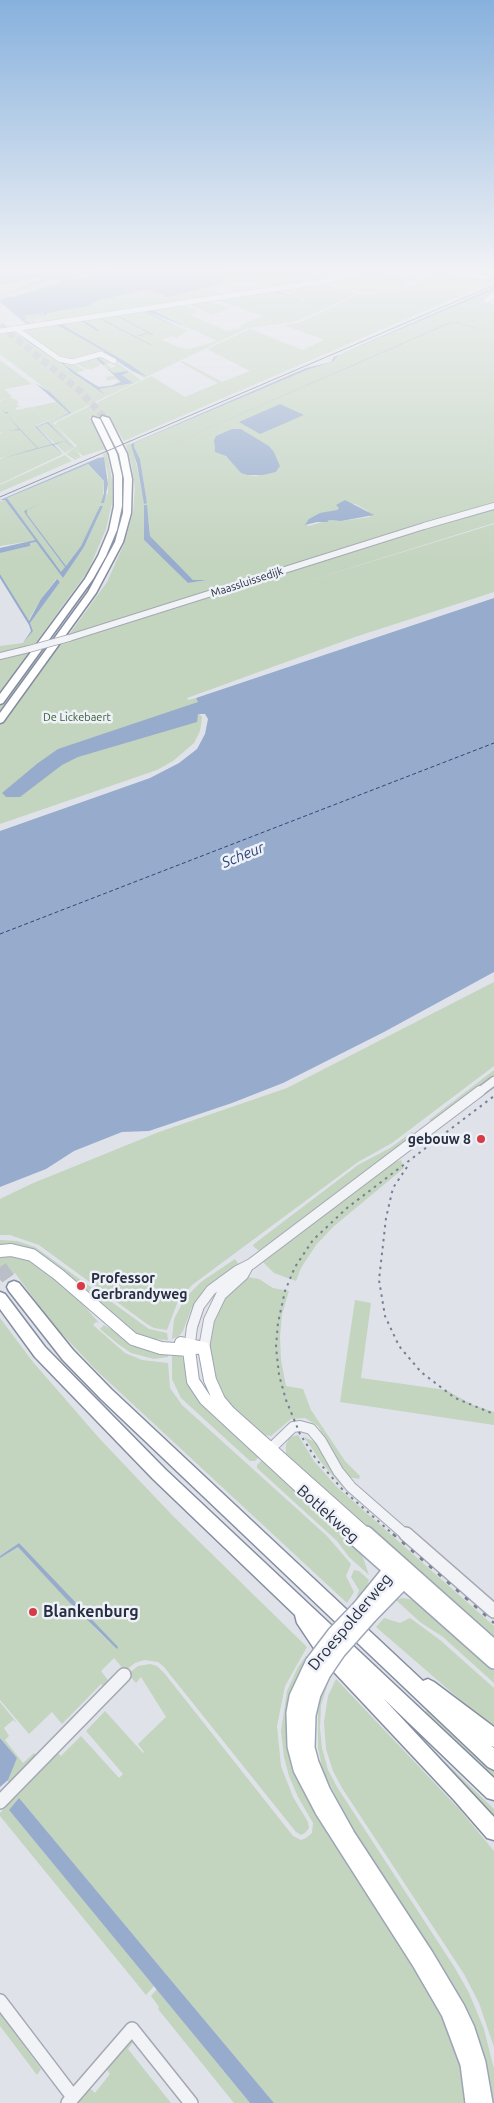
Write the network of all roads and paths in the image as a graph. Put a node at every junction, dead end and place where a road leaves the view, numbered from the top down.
1 (494, 506) edge
2 (0, 656) edge
3 (0, 701) edge
4 (0, 720) edge
5 (494, 1081) edge
6 (6, 1251) edge
7 (248, 1266) junction
8 (14, 1288) tunnel mouth
9 (0, 1298) edge
10 (190, 1346) junction
11 (204, 1348) junction
12 (267, 1451) junction
13 (397, 1568) junction
14 (403, 1581) junction
15 (288, 1595) junction
16 (494, 1611) edge
17 (365, 1612) junction
18 (494, 1648) edge
19 (382, 1653) junction
20 (494, 1661) edge
21 (318, 1668) junction
22 (124, 1675) dead end
23 (494, 1738) edge
24 (494, 1761) edge
25 (494, 1791) edge
26 (0, 1802) edge
27 (494, 1831) edge
28 (0, 2001) edge
29 (71, 2100) edge
30 (191, 2103) edge
31 (473, 2103) edge
32 (485, 2103) edge

1 - 2 street, Maassluissedijk, bridge
3 - 4 highway
5 - 7 street
6 - 10 main road
7 - 10 street
7 - 11 street
8 - 19 highway
9 - 15 highway
10 - 11 main road
10 - 12 main road, Botlekweg
11 - 12 main road, Botlekweg
12 - 13 main road, Botlekweg
12 - 16 street
13 - 14 main road, Botlekweg
13 - 17 main road, Droespolderweg
13 - 18 main road, Botlekweg
14 - 17 main road, Droespolderweg
14 - 20 main road, Botlekweg
15 - 25 highway
15 - 27 highway
17 - 21 main road, Droespolderweg, bridge
19 - 23 highway
19 - 24 highway
21 - 31 main road, Droespolderweg
21 - 32 main road, Droespolderweg
22 - 26 street
28 - 29 street
29 - 30 street

